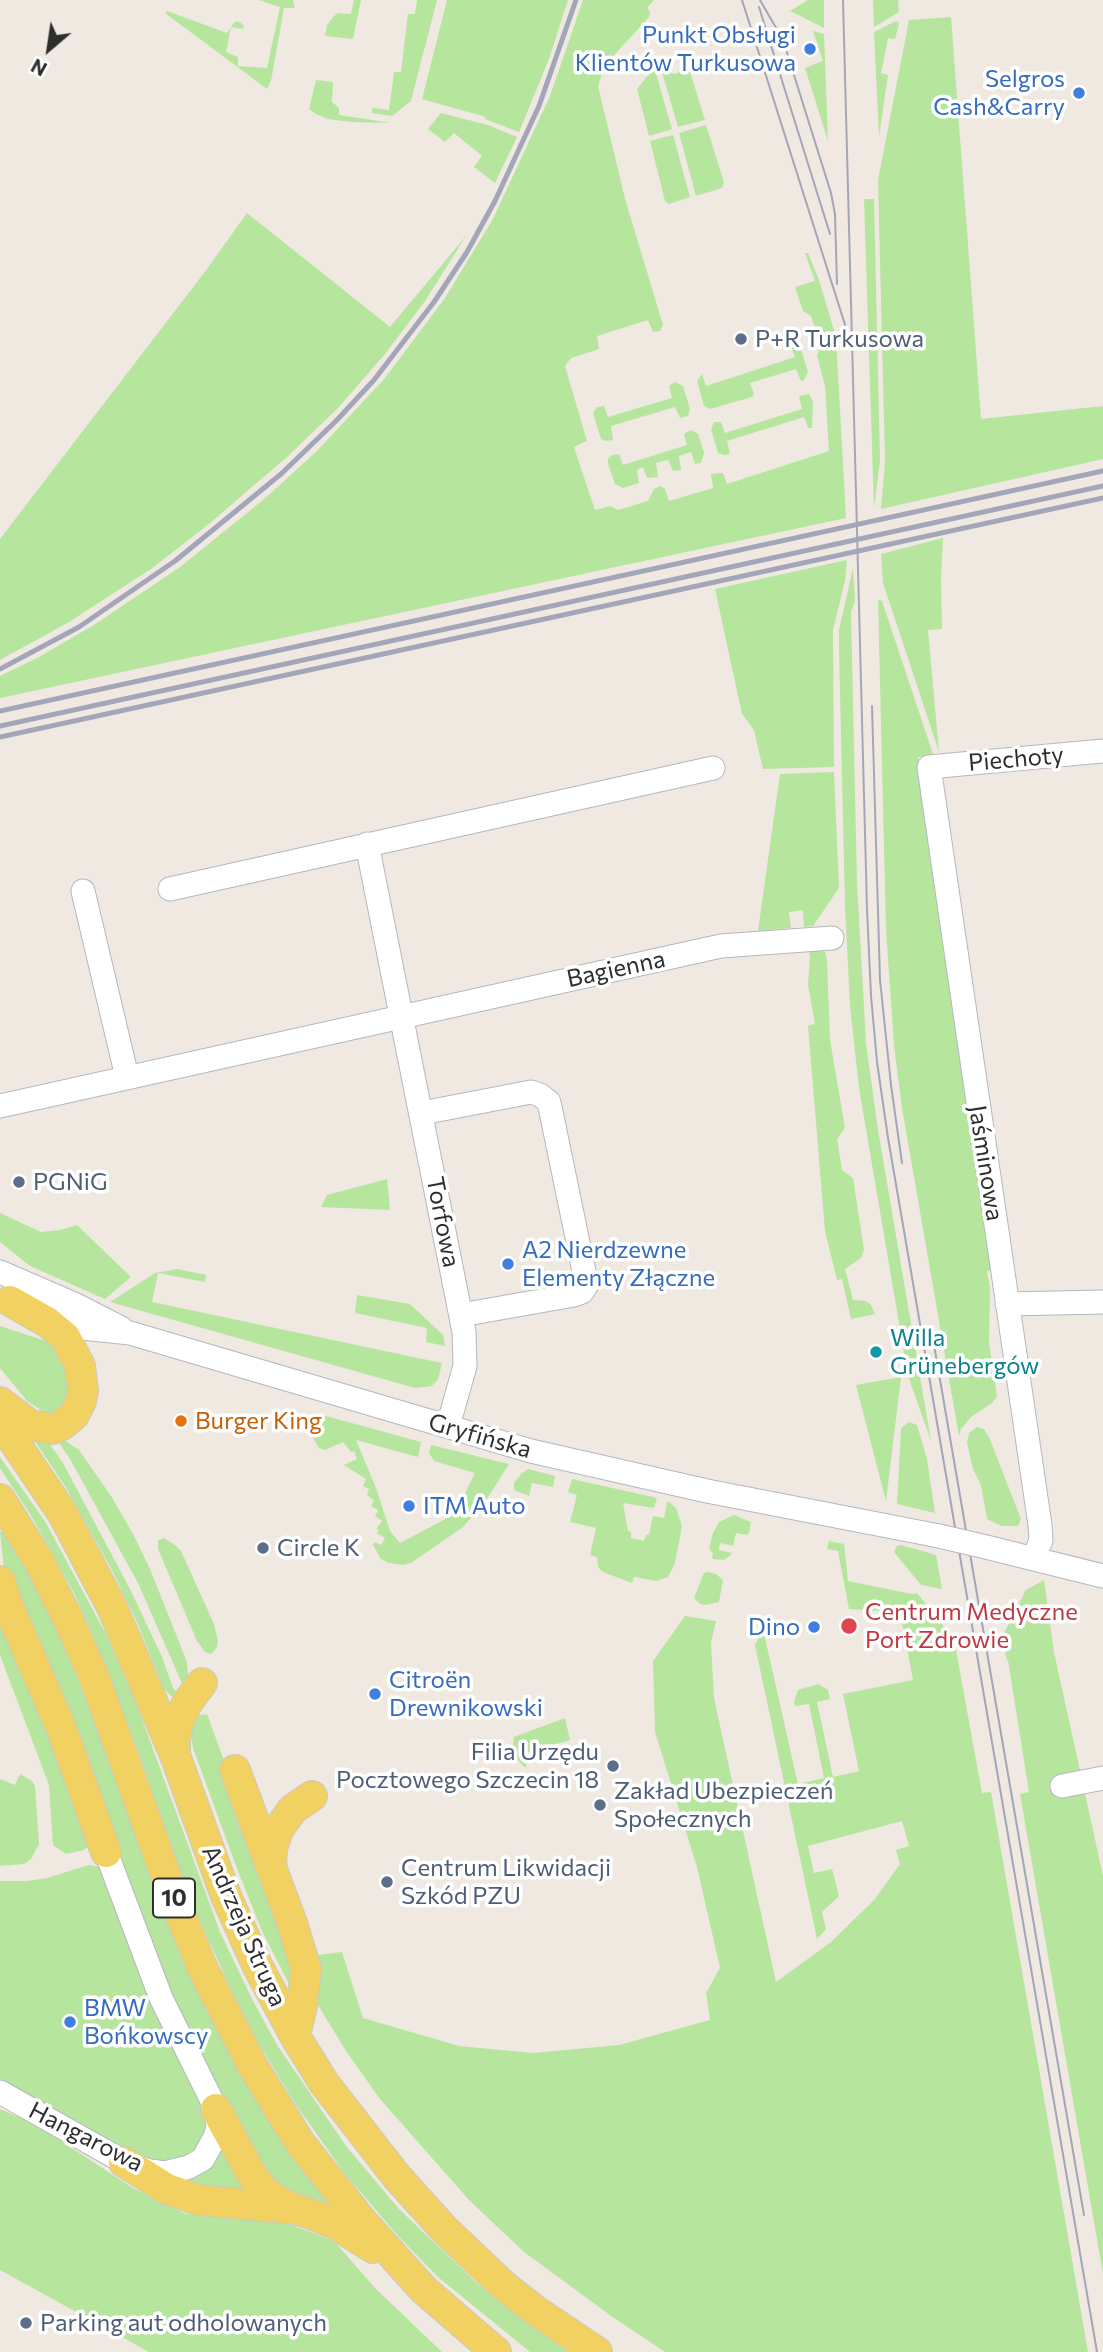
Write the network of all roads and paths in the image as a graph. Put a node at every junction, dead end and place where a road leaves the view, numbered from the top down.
1 (1103, 751) edge
2 (929, 767) joint
3 (713, 768) dead end
4 (367, 844) junction
5 (170, 889) dead end
6 (83, 891) dead end
7 (832, 938) dead end
8 (402, 1017) junction
9 (127, 1077) junction
10 (0, 1106) edge
11 (422, 1113) junction
12 (0, 1272) edge
13 (5, 1300) edge
14 (1103, 1302) edge
15 (1007, 1304) junction
16 (461, 1315) junction
17 (130, 1333) junction
18 (0, 1402) edge
19 (0, 1422) edge
20 (449, 1426) junction
21 (0, 1499) edge
22 (1034, 1558) junction
23 (1103, 1576) edge
24 (0, 1581) edge
25 (202, 1683) dead end
26 (175, 1755) junction
27 (235, 1769) dead end
28 (1103, 1779) edge
29 (1062, 1786) dead end
30 (312, 1796) dead end
31 (106, 1852) joint
32 (271, 1868) junction
33 (295, 2036) junction
34 (0, 2092) edge
35 (216, 2109) junction
36 (124, 2162) junction
37 (295, 2209) junction
38 (403, 2268) junction
39 (496, 2352) edge
40 (597, 2352) edge

1 - 2 street, Piechoty
2 - 15 street, Jaśminowa
3 - 4 street
4 - 5 street
4 - 8 street
6 - 9 street
7 - 8 street, Bagienna
8 - 9 street, Bagienna
8 - 11 street, Torfowa
9 - 10 street, Bagienna
11 - 16 street, Torfowa
11 - 16 street
12 - 17 street, Gryfińska
13 - 17 street, Gryfińska
13 - 18 main road
14 - 15 street
15 - 22 street, Jaśminowa
16 - 20 street, Torfowa
17 - 20 street, Gryfińska
19 - 26 main road, Andrzeja Struga / 10
20 - 22 street, Gryfińska, bridge
21 - 38 main road, Andrzeja Struga / 10
22 - 23 street, Gryfińska
24 - 31 main road
25 - 26 main road
26 - 33 main road, Andrzeja Struga / 10
27 - 32 main road
28 - 29 street
30 - 32 main road
31 - 35 street
32 - 33 main road
33 - 40 main road, Andrzeja Struga / 10
34 - 36 street, Hangarowa
35 - 36 street, Hangarowa
35 - 37 main road
36 - 37 main road
37 - 38 main road
38 - 39 main road, 10

